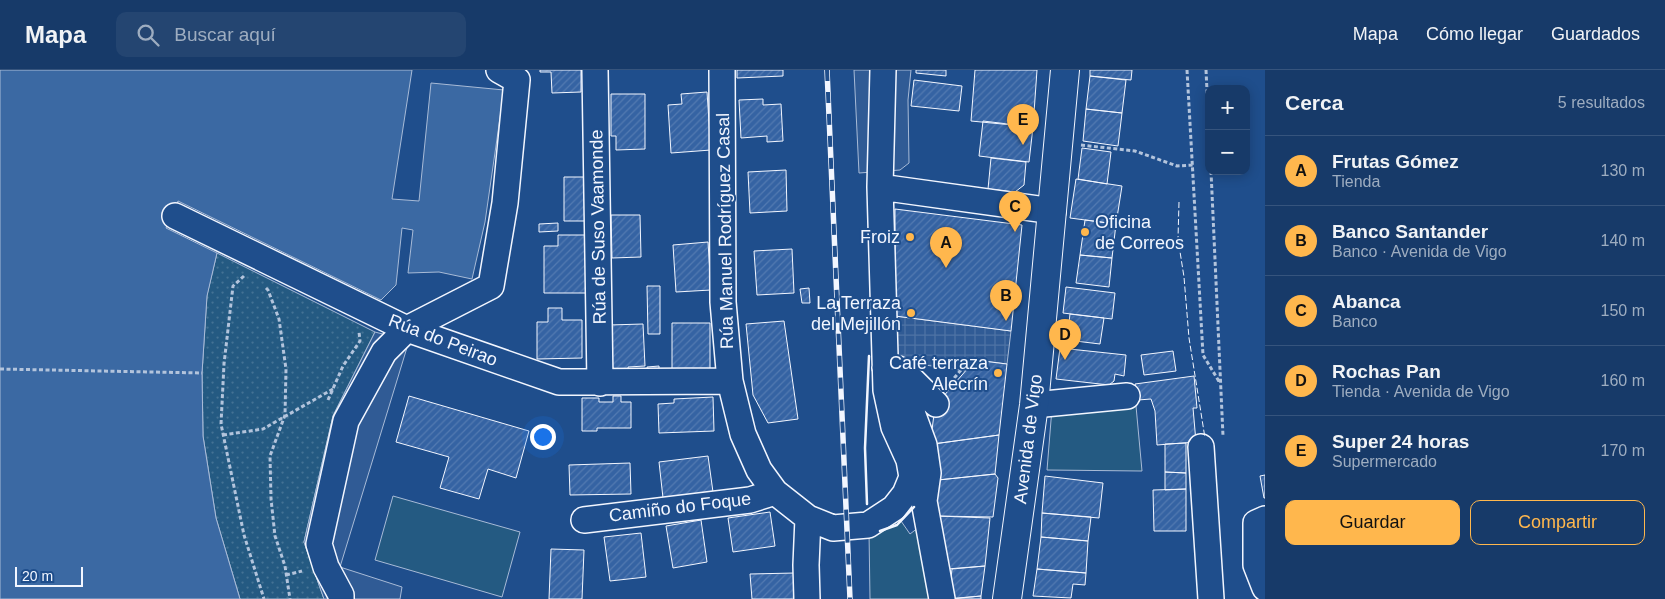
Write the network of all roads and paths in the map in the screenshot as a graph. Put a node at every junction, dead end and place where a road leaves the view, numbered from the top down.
1 (499, 70) edge
2 (595, 70) edge
3 (722, 70) edge
4 (883, 70) edge
5 (1065, 70) edge
6 (1187, 70) edge
7 (1206, 70) edge
8 (1209, 130) edge
9 (1083, 145) dead end
10 (1193, 165) junction
11 (1211, 175) edge
12 (880, 187) junction
13 (1052, 210) junction
14 (175, 216) dead end
15 (250, 278) dead end
16 (263, 285) dead end
17 (406, 329) junction
18 (359, 331) dead end
19 (0, 369) edge
20 (893, 371) junction
21 (202, 373) dead end
22 (730, 381) junction
23 (600, 383) junction
24 (1220, 384) junction
25 (333, 388) junction
26 (1127, 396) dead end
27 (326, 404) dead end
28 (936, 404) dead end
29 (1034, 405) junction
30 (285, 415) junction
31 (223, 435) junction
32 (1212, 445) joint
33 (775, 492) junction
34 (808, 518) junction
35 (1265, 519) edge
36 (584, 520) dead end
37 (1265, 588) edge
38 (264, 599) edge
39 (290, 599) edge
40 (341, 599) edge
41 (807, 599) edge
42 (942, 599) edge
43 (1007, 599) edge
44 (1211, 599) edge

1 - 17 street
2 - 23 street, Rúa de Suso Vaamonde
3 - 22 street, Rúa Manuel Rodríguez Casal
4 - 12 street, Rúa Manuel Rodríguez Casal
5 - 13 main road, Avenida de Vigo
6 - 10 path
7 - 8 path
9 - 10 path
10 - 24 path
11 - 24 path
12 - 13 street
12 - 20 street, Rúa Manuel Rodríguez Casal
13 - 29 main road, Avenida de Vigo
14 - 17 street, Rúa do Peirao
15 - 31 path
16 - 30 path
17 - 23 street, Rúa do Peirao
17 - 40 street
18 - 25 path
19 - 21 path
20 - 28 street
20 - 34 street, Rúa Manuel Rodríguez Casal
20 - 42 street
22 - 23 street, Rúa do Peirao
22 - 33 street, Rúa Manuel Rodríguez Casal
24 - 32 path
25 - 27 path
25 - 30 path
26 - 29 street
29 - 43 main road, Avenida de Vigo
30 - 31 path
30 - 39 path
31 - 38 path
32 - 44 street
33 - 34 street, Rúa Manuel Rodríguez Casal
33 - 36 street, Camiño do Foque
34 - 41 street
35 - 37 street

